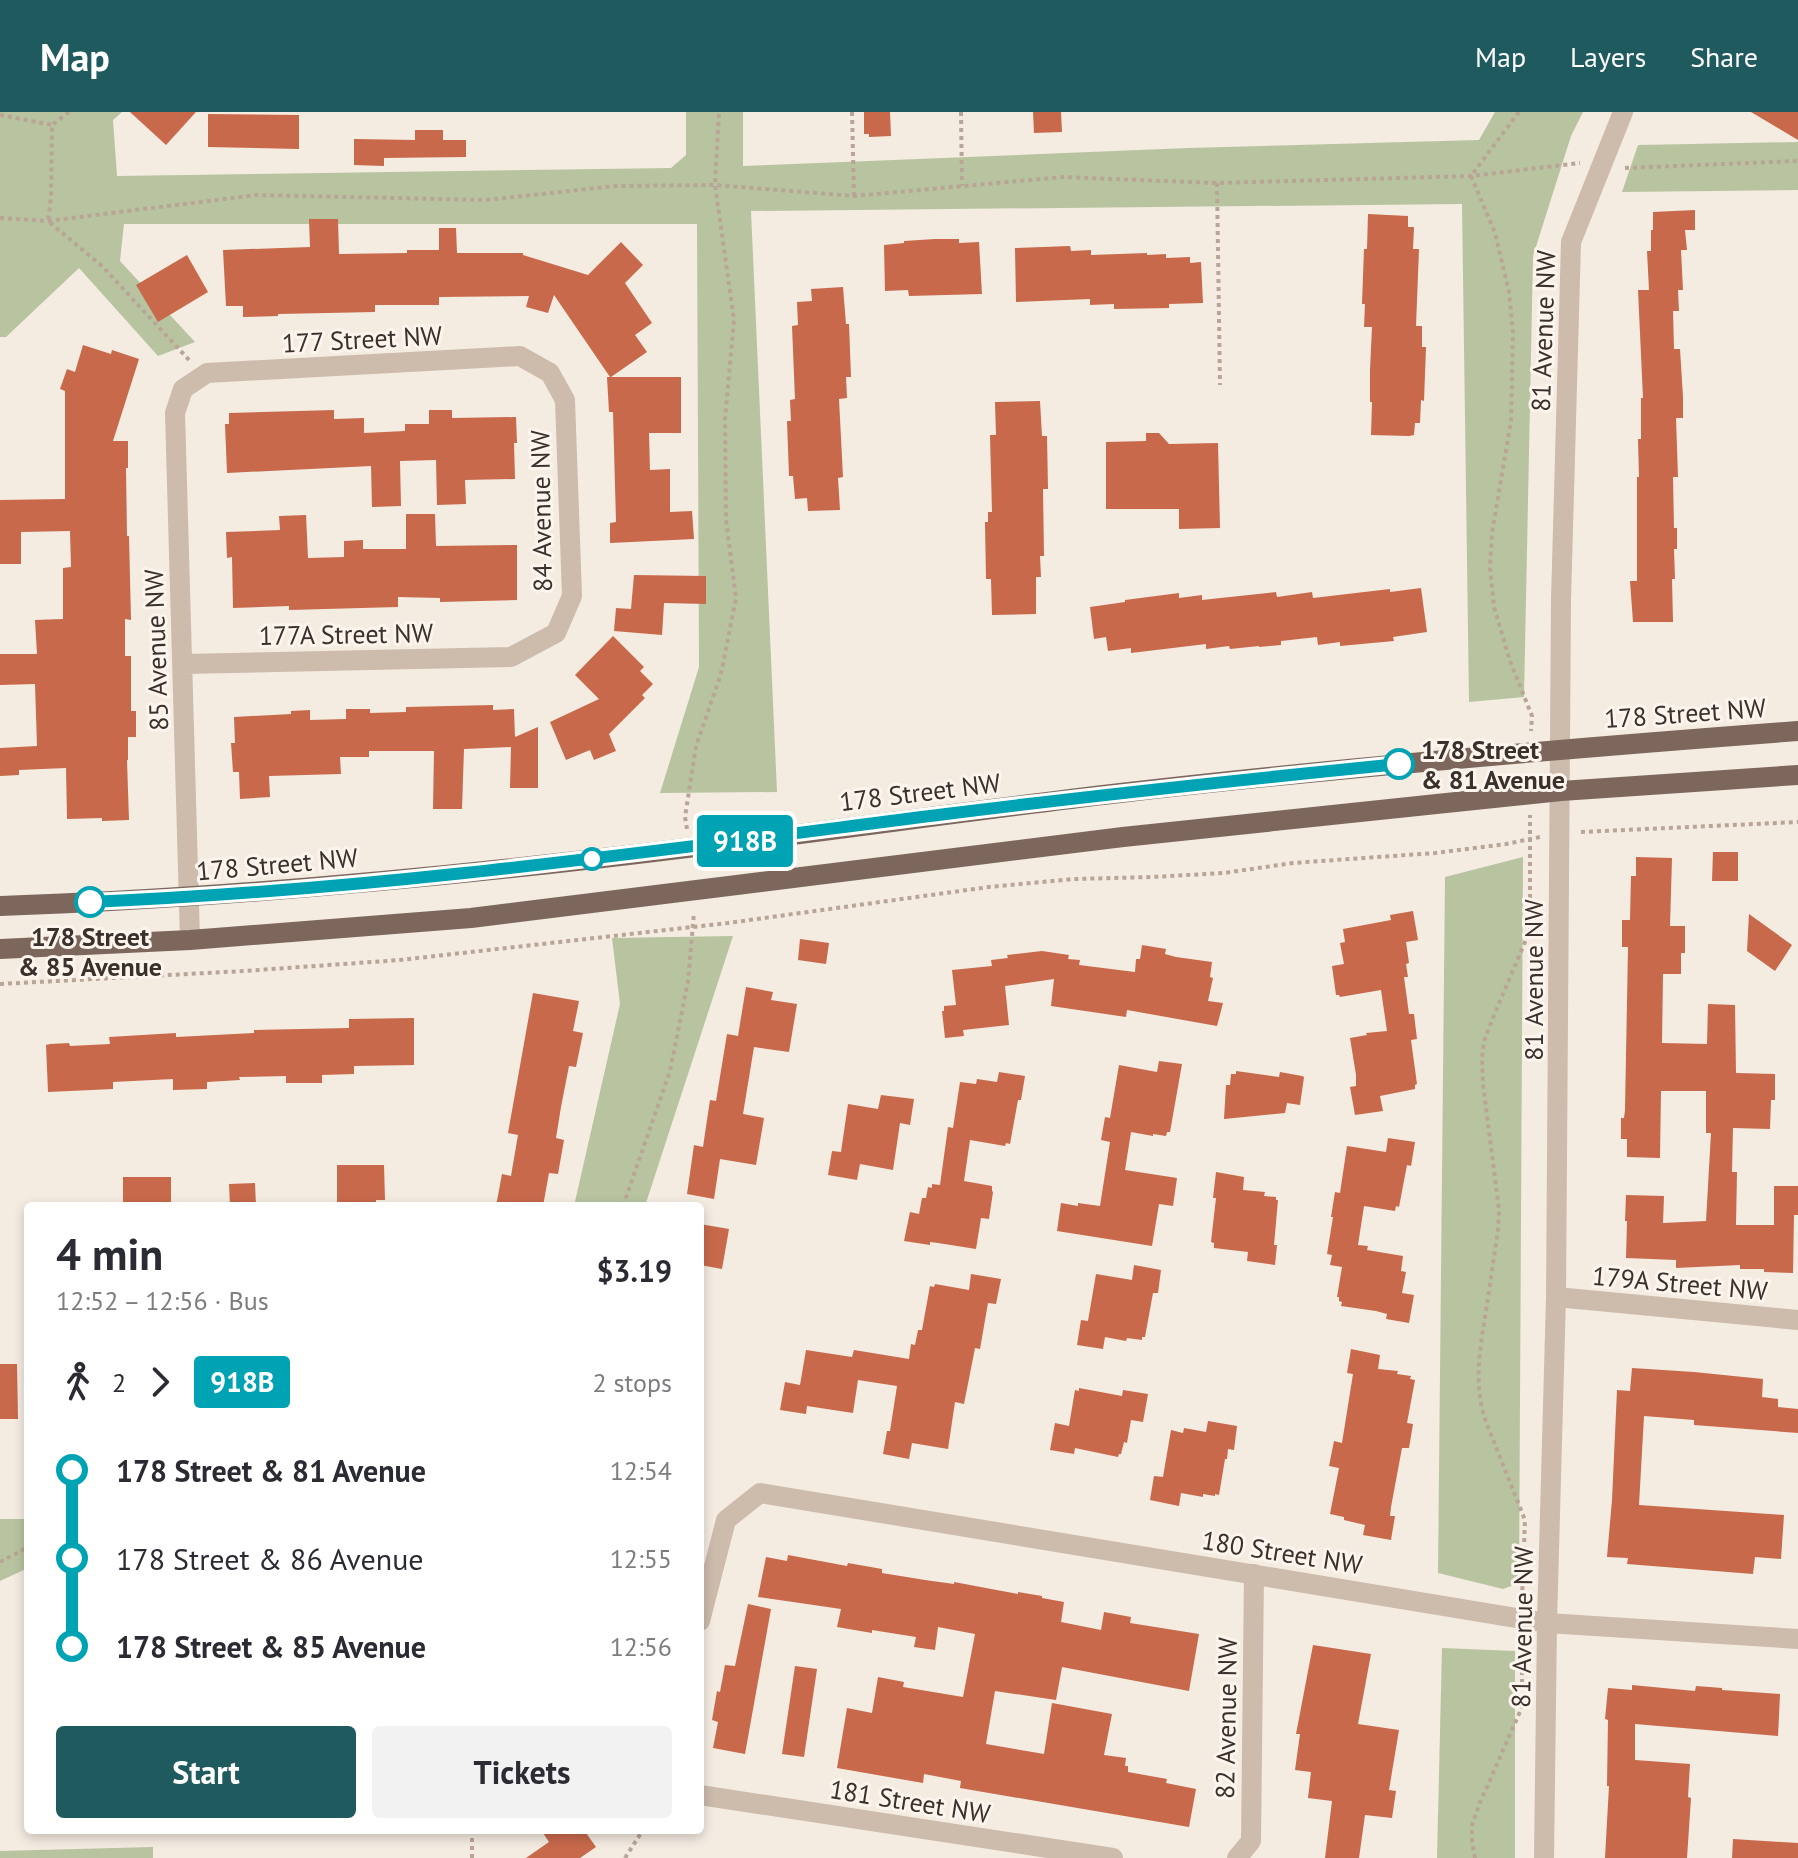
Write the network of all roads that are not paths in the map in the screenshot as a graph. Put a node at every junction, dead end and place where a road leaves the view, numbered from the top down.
1 (1623, 112) edge
2 (520, 356) joint
3 (207, 373) joint
4 (511, 657) joint
5 (183, 664) junction
6 (1798, 731) edge
7 (1561, 749) junction
8 (1798, 775) edge
9 (1561, 791) junction
10 (188, 898) junction
11 (0, 906) edge
12 (190, 940) junction
13 (0, 949) edge
14 (1556, 1297) junction
15 (1798, 1320) edge
16 (1254, 1574) junction
17 (704, 1605) edge
18 (1547, 1623) junction
19 (1798, 1639) edge
20 (704, 1796) edge
21 (1113, 1858) edge
22 (1237, 1858) edge
23 (1544, 1858) edge

1 - 7 street, 81 Avenue NW
2 - 3 street, 177 Street NW
2 - 4 street, 84 Avenue NW
3 - 5 street, 85 Avenue NW
4 - 5 street, 177A Street NW
5 - 10 street, 85 Avenue NW
6 - 7 main road, 178 Street NW
7 - 9 street, 81 Avenue NW
7 - 10 main road, 178 Street NW
8 - 9 main road
9 - 12 main road
9 - 14 street, 81 Avenue NW
10 - 11 main road, 178 Street NW
10 - 12 street, 85 Avenue NW
12 - 13 main road
14 - 15 street, 179A Street NW
14 - 18 street, 81 Avenue NW
16 - 17 street, 180 Street NW
16 - 18 street, 180 Street NW
16 - 22 street, 82 Avenue NW
18 - 19 street, 180 Street NW
18 - 23 street, 81 Avenue NW
20 - 21 street, 181 Street NW

